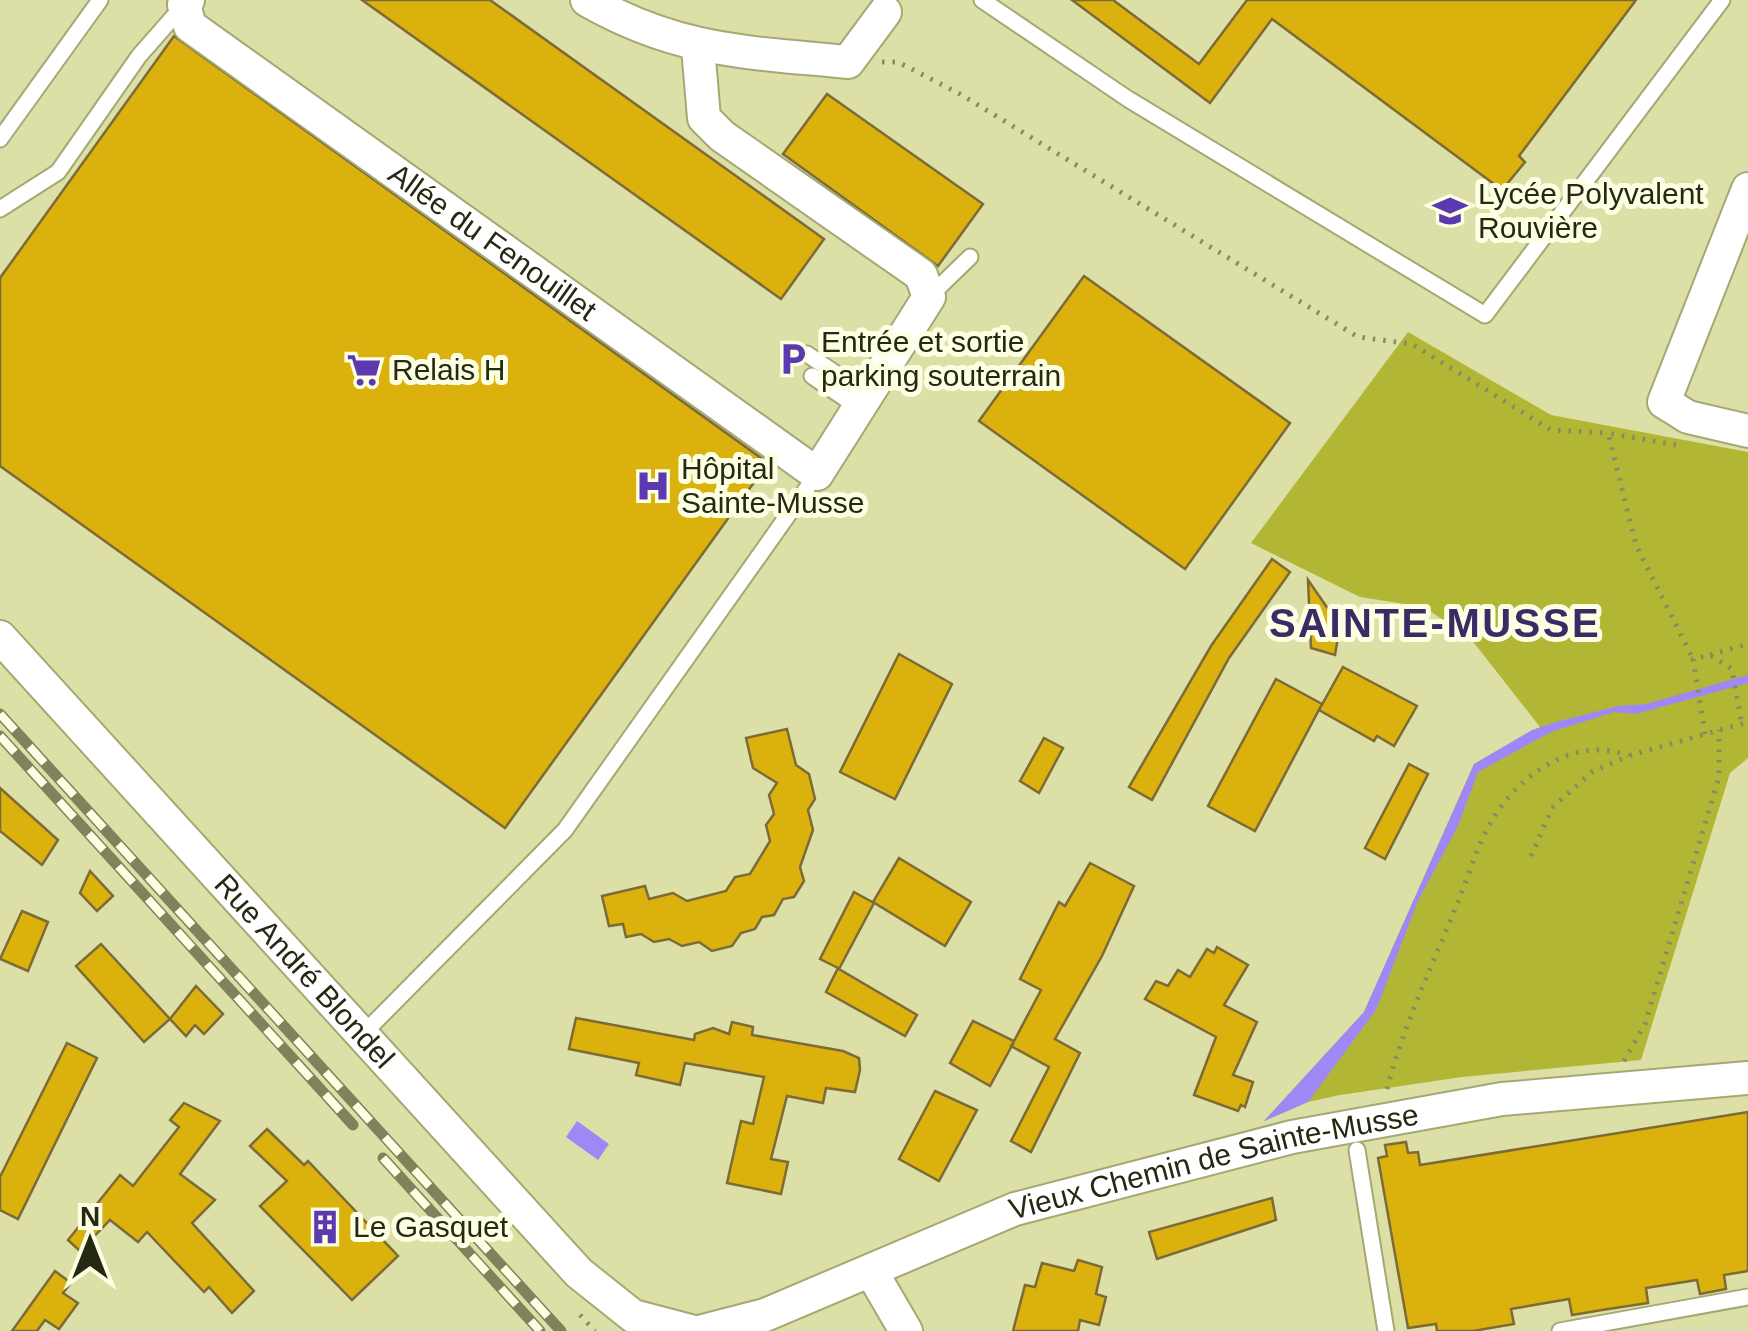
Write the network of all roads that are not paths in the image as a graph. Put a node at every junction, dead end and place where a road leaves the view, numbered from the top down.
1 (100, 0) edge
2 (587, 0) edge
3 (982, 0) edge
4 (1722, 0) edge
5 (186, 2) edge
6 (889, 6) edge
7 (698, 46) junction
8 (0, 139) edge
9 (1748, 189) edge
10 (0, 209) edge
11 (970, 257) dead end
12 (929, 296) junction
13 (806, 354) dead end
14 (812, 376) dead end
15 (862, 401) junction
16 (1748, 432) edge
17 (817, 474) junction
18 (0, 636) edge
19 (362, 1035) junction
20 (1748, 1078) edge
21 (1357, 1150) dead end
22 (871, 1270) junction
23 (1748, 1297) edge
24 (690, 1331) edge
25 (702, 1331) edge
26 (906, 1331) edge
27 (1386, 1331) edge
28 (1560, 1331) edge

1 - 8 lane
2 - 7 street
3 - 4 lane
5 - 10 lane
5 - 17 street, Allée du Fenouillet
6 - 7 street
7 - 12 street
9 - 16 street
11 - 12 lane
12 - 15 street
13 - 15 lane
14 - 15 lane
15 - 17 street
17 - 19 lane
18 - 19 street, Rue André Blondel
19 - 24 street, Rue André Blondel
20 - 22 street, Vieux Chemin de Sainte-Musse
21 - 27 lane
22 - 25 street, Vieux Chemin de Sainte-Musse
22 - 26 street
23 - 28 lane

